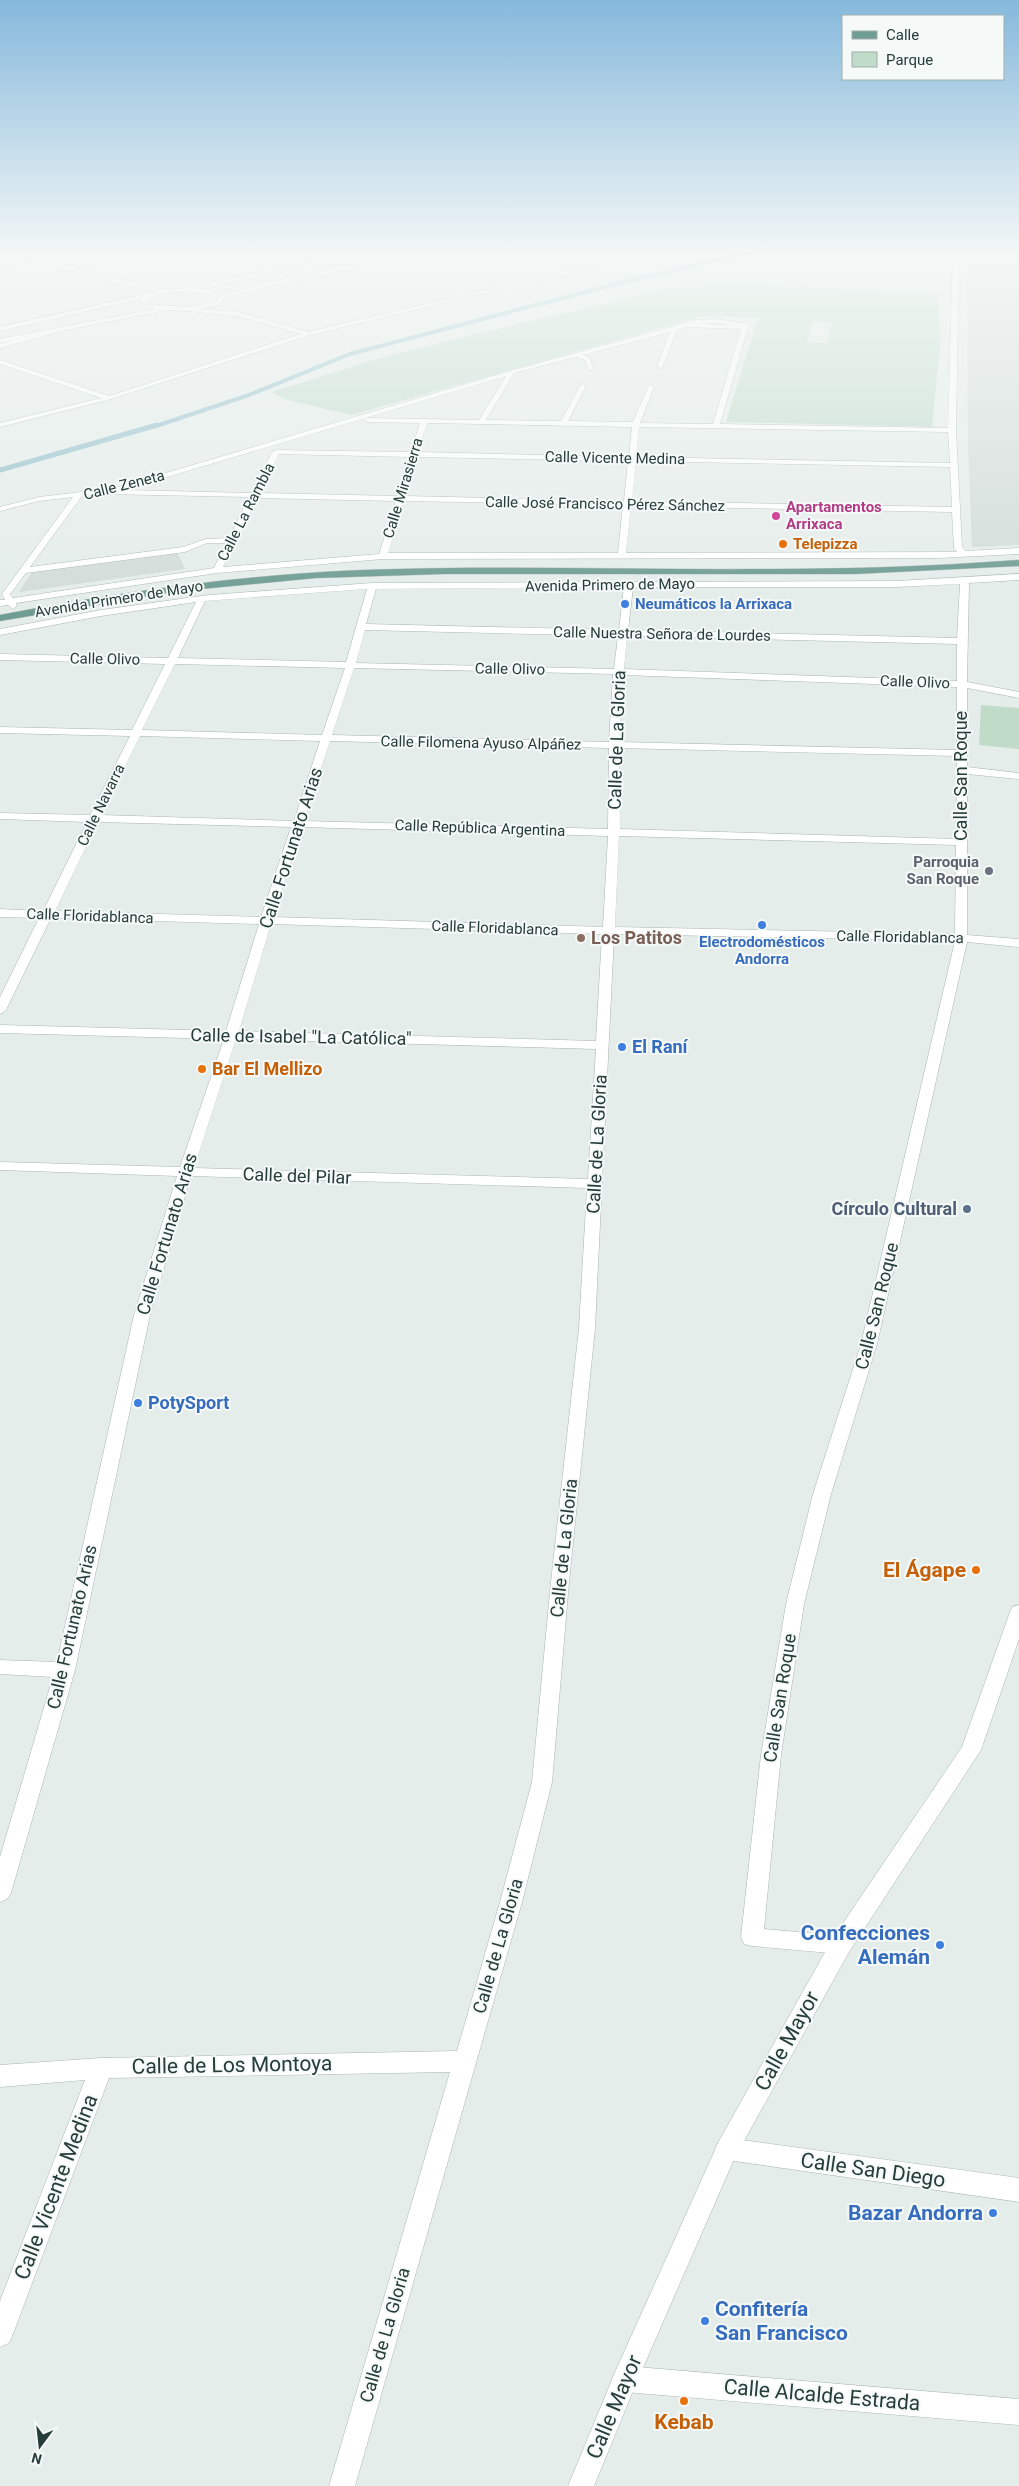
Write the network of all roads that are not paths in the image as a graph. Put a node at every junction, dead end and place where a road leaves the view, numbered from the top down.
1 (15, 367) edge
2 (206, 367) edge
3 (531, 367) edge
4 (733, 367) edge
5 (953, 367) edge
6 (512, 372) junction
7 (582, 386) dead end
8 (652, 388) dead end
9 (110, 398) junction
10 (351, 420) junction
11 (424, 420) junction
12 (481, 422) junction
13 (564, 423) junction
14 (636, 424) junction
15 (0, 425) edge
16 (716, 425) junction
17 (952, 430) junction
18 (266, 445) junction
19 (276, 452) junction
20 (413, 454) junction
21 (634, 458) junction
22 (954, 464) junction
23 (105, 492) junction
24 (78, 496) junction
25 (254, 497) junction
26 (400, 500) junction
27 (627, 505) junction
28 (0, 509) edge
29 (957, 510) junction
30 (232, 540) junction
31 (1019, 551) edge
32 (622, 554) junction
33 (964, 554) junction
34 (383, 556) junction
35 (1019, 563) edge
36 (217, 570) junction
37 (23, 571) junction
38 (1019, 576) edge
39 (238, 582) junction
40 (965, 582) junction
41 (629, 584) junction
42 (372, 586) junction
43 (202, 599) junction
44 (10, 601) junction
45 (0, 603) edge
46 (0, 612) edge
47 (0, 618) edge
48 (362, 627) junction
49 (623, 633) junction
50 (3, 634) edge
51 (962, 641) junction
52 (0, 657) edge
53 (172, 660) junction
54 (350, 666) junction
55 (618, 671) junction
56 (962, 684) junction
57 (1019, 695) edge
58 (0, 730) edge
59 (136, 733) junction
60 (326, 740) junction
61 (614, 746) junction
62 (961, 753) junction
63 (961, 770) junction
64 (1019, 776) edge
65 (0, 816) edge
66 (94, 818) junction
67 (298, 823) junction
68 (614, 832) junction
69 (961, 842) junction
70 (0, 913) edge
71 (46, 915) junction
72 (266, 922) junction
73 (608, 931) junction
74 (961, 938) junction
75 (1019, 943) edge
76 (0, 1010) edge
77 (0, 1028) edge
78 (231, 1036) junction
79 (602, 1045) junction
80 (0, 1166) edge
81 (185, 1172) junction
82 (594, 1184) junction
83 (1019, 1612) edge
84 (0, 1667) edge
85 (65, 1670) junction
86 (0, 1893) edge
87 (841, 1945) junction
88 (465, 2061) junction
89 (101, 2068) junction
90 (0, 2076) edge
91 (727, 2150) junction
92 (1019, 2190) edge
93 (0, 2334) edge
94 (625, 2379) junction
95 (1019, 2412) edge
96 (342, 2486) edge
97 (581, 2486) edge

1 - 9 street
2 - 9 street
3 - 6 street, Calle La Rambla
4 - 16 street, Calle La Rambla
5 - 17 street
6 - 10 street, Calle La Rambla
6 - 12 street
7 - 13 street
8 - 14 street
9 - 15 street
10 - 11 street
10 - 18 street, Calle La Rambla
11 - 12 street
11 - 20 street, Calle Mirasierra
12 - 13 street
13 - 14 street
14 - 16 street
14 - 21 street
16 - 17 street
17 - 22 street
18 - 19 street, Calle La Rambla
18 - 23 street, Calle Zeneta
19 - 20 street, Calle Vicente Medina
19 - 25 street, Calle La Rambla
20 - 21 street, Calle Vicente Medina
20 - 26 street, Calle Mirasierra
21 - 22 street, Calle Vicente Medina
21 - 27 street
22 - 29 street
23 - 24 street, Calle Zeneta
23 - 25 street, Calle José Francisco Pérez Sánchez
24 - 28 street
24 - 37 street, Calle Zeneta
25 - 26 street, Calle José Francisco Pérez Sánchez
25 - 30 street, Calle La Rambla
26 - 27 street, Calle José Francisco Pérez Sánchez
26 - 34 street, Calle Mirasierra
27 - 29 street, Calle José Francisco Pérez Sánchez
27 - 32 street
29 - 33 street
30 - 36 street, Calle La Rambla
30 - 37 street
31 - 33 street, Avenida Primero de Mayo
32 - 33 street, Avenida Primero de Mayo
32 - 34 street, Avenida Primero de Mayo
34 - 36 street, Avenida Primero de Mayo
35 - 39 main road, Avenida Primero de Mayo
36 - 39 street, Avenida Primero de Mayo
36 - 44 street, Avenida Primero de Mayo
37 - 44 street, Calle Zeneta
38 - 40 street, Avenida Primero de Mayo
39 - 43 street, Avenida Primero de Mayo
39 - 47 main road, Avenida Primero de Mayo
40 - 41 street, Avenida Primero de Mayo
40 - 51 street, Calle San Roque
41 - 42 street, Avenida Primero de Mayo
41 - 49 street, Calle de La Gloria
42 - 43 street, Avenida Primero de Mayo
42 - 48 street, Calle Fortunato Arias
43 - 50 street, Avenida Primero de Mayo
43 - 53 street, Calle Navarra
44 - 45 street, Avenida Primero de Mayo
44 - 46 street, Avenida Primero de Mayo
48 - 49 street, Calle Nuestra Señora de Lourdes
48 - 54 street, Calle Fortunato Arias
49 - 51 street, Calle Nuestra Señora de Lourdes
49 - 55 street, Calle de La Gloria
51 - 56 street, Calle San Roque
52 - 53 street, Calle Olivo
53 - 54 street, Calle Olivo
53 - 59 street, Calle Navarra
54 - 55 street, Calle Olivo
54 - 60 street, Calle Fortunato Arias
55 - 56 street, Calle Olivo
55 - 61 street, Calle de La Gloria
56 - 57 street, Calle Olivo
56 - 62 street, Calle San Roque
58 - 59 street, Calle Filomena Ayuso Alpáñez
59 - 60 street, Calle Filomena Ayuso Alpáñez
59 - 66 street, Calle Navarra
60 - 61 street, Calle Filomena Ayuso Alpáñez
60 - 67 street, Calle Fortunato Arias
61 - 62 street, Calle Filomena Ayuso Alpáñez
61 - 68 street, Calle de La Gloria
62 - 63 street, Calle San Roque
63 - 64 street
63 - 69 street, Calle San Roque
65 - 66 street, Calle República Argentina
66 - 67 street, Calle República Argentina
66 - 71 street, Calle Navarra
67 - 68 street, Calle República Argentina
67 - 72 street, Calle Fortunato Arias
68 - 69 street, Calle República Argentina
68 - 73 street, Calle de La Gloria
69 - 74 street, Calle San Roque
70 - 71 street, Calle Floridablanca
71 - 72 street, Calle Floridablanca
71 - 76 street, Calle Navarra
72 - 73 street, Calle Floridablanca
72 - 78 street, Calle Fortunato Arias
73 - 74 street, Calle Floridablanca
73 - 79 street, Calle de La Gloria
74 - 75 street, Calle Floridablanca
74 - 87 street, Calle San Roque
77 - 78 street, Calle de Isabel "La Católica"
78 - 79 street, Calle de Isabel "La Católica"
78 - 81 street, Calle Fortunato Arias
79 - 82 street, Calle de La Gloria
80 - 81 street, Calle del Pilar
81 - 82 street, Calle del Pilar
81 - 85 street, Calle Fortunato Arias
82 - 88 street, Calle de La Gloria
83 - 87 street, Calle Mayor
84 - 85 street
85 - 86 street, Calle Fortunato Arias
87 - 91 street, Calle Mayor
88 - 89 street, Calle de Los Montoya
88 - 96 street, Calle de La Gloria
89 - 90 street, Calle de Los Montoya
89 - 93 street, Calle Vicente Medina
91 - 92 street, Calle San Diego
91 - 94 street, Calle Mayor
94 - 95 street, Calle Alcalde Estrada
94 - 97 street, Calle Mayor

